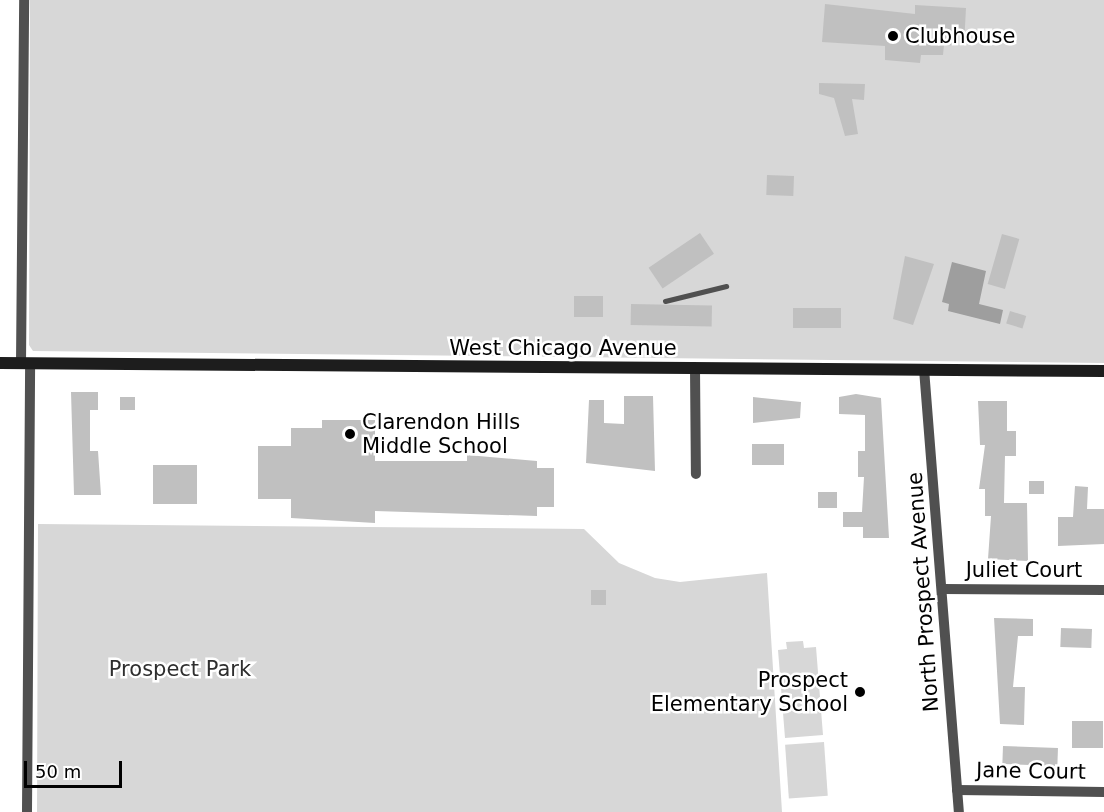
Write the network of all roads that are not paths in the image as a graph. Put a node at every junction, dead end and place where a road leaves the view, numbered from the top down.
1 (24, 0) edge
2 (726, 286) dead end
3 (665, 301) dead end
4 (0, 363) edge
5 (25, 363) junction
6 (695, 369) junction
7 (924, 369) junction
8 (1104, 371) edge
9 (696, 474) dead end
10 (943, 589) junction
11 (1104, 590) edge
12 (957, 790) junction
13 (1104, 792) edge
14 (27, 812) edge
15 (958, 812) edge

1 - 5 street
2 - 3 lane
4 - 5 main road, West Chicago Avenue
5 - 6 main road, West Chicago Avenue
5 - 14 street
6 - 7 main road, West Chicago Avenue
6 - 9 street
7 - 8 main road, West Chicago Avenue
7 - 10 street, North Prospect Avenue
10 - 11 street, Juliet Court
10 - 12 street, North Prospect Avenue
12 - 13 street, Jane Court
12 - 15 street, North Prospect Avenue

